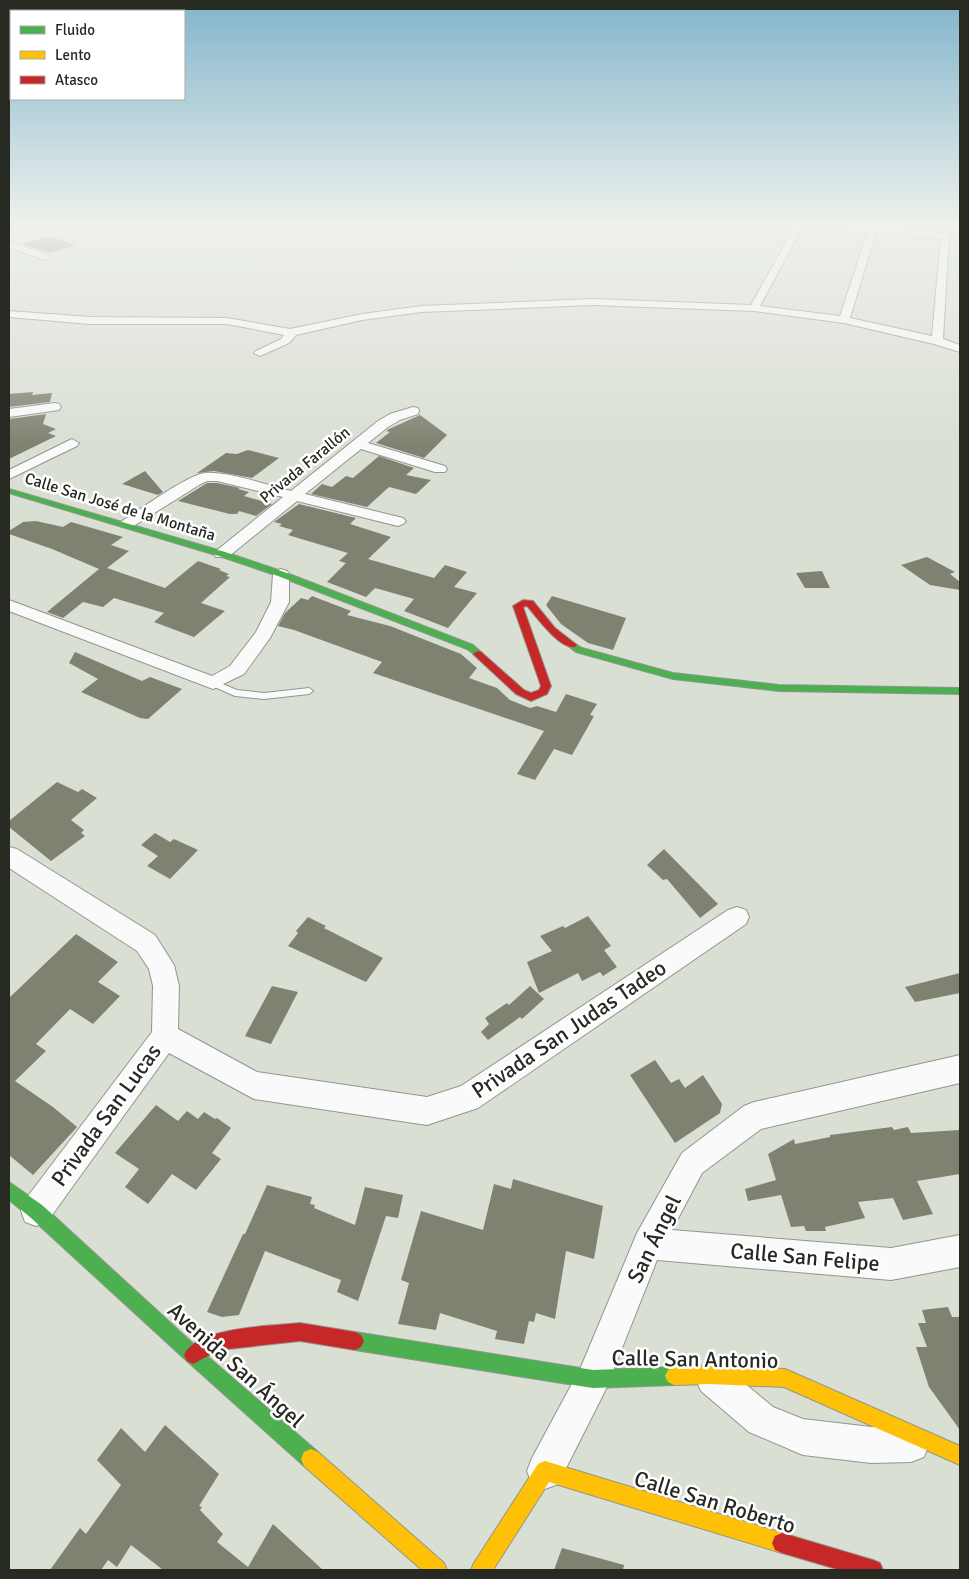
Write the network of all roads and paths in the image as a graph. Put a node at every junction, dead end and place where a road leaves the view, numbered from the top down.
1 (760, 298) edge
2 (851, 298) edge
3 (941, 298) edge
4 (754, 308) junction
5 (9, 314) edge
6 (844, 320) junction
7 (289, 333) junction
8 (937, 337) junction
9 (960, 337) edge
10 (960, 349) edge
11 (260, 353) dead end
12 (55, 407) dead end
13 (413, 411) dead end
14 (9, 413) edge
15 (72, 442) dead end
16 (359, 444) junction
17 (440, 469) dead end
18 (9, 475) edge
19 (9, 490) edge
20 (295, 495) junction
21 (398, 521) dead end
22 (127, 524) junction
23 (222, 554) junction
24 (282, 574) junction
25 (9, 605) edge
26 (213, 684) junction
27 (309, 691) dead end
28 (960, 691) edge
29 (9, 856) edge
30 (737, 917) dead end
31 (165, 1036) junction
32 (960, 1069) edge
33 (9, 1190) edge
34 (36, 1211) junction
35 (648, 1244) junction
36 (960, 1251) edge
37 (194, 1355) junction
38 (709, 1375) junction
39 (593, 1379) junction
40 (945, 1450) edge
41 (545, 1471) junction
42 (437, 1570) edge
43 (481, 1570) edge
44 (873, 1570) edge

1 - 4 street
2 - 6 street
3 - 8 street
4 - 6 street
4 - 7 street
5 - 7 street
6 - 8 street
7 - 11 street
8 - 9 street
8 - 10 street
12 - 14 street
13 - 16 street, Privada Farallón
15 - 18 street
16 - 17 street
16 - 20 street, Privada Farallón
19 - 22 street, Calle San José de la Montaña
20 - 21 street
20 - 22 street
20 - 23 street, Privada Farallón
22 - 23 street, Calle San José de la Montaña
23 - 24 street, Calle San José de la Montaña
24 - 26 street
24 - 28 street, Calle San José de la Montaña
25 - 26 street
26 - 27 lane
29 - 31 street, Privada San Lucas
30 - 31 street, Privada San Judas Tadeo
31 - 34 street, Privada San Lucas
32 - 35 street, San Ángel
33 - 34 street, Avenida San Ángel
34 - 37 street, Avenida San Ángel
35 - 36 street, Calle San Felipe
35 - 39 street, San Ángel
37 - 39 street, Calle San Antonio
37 - 42 street, Avenida San Ángel
38 - 39 street, Calle San Antonio
38 - 40 street, Calle San Antonio
38 - 40 street
39 - 41 street, San Ángel
41 - 43 street, San Ángel
41 - 44 street, Calle San Roberto

